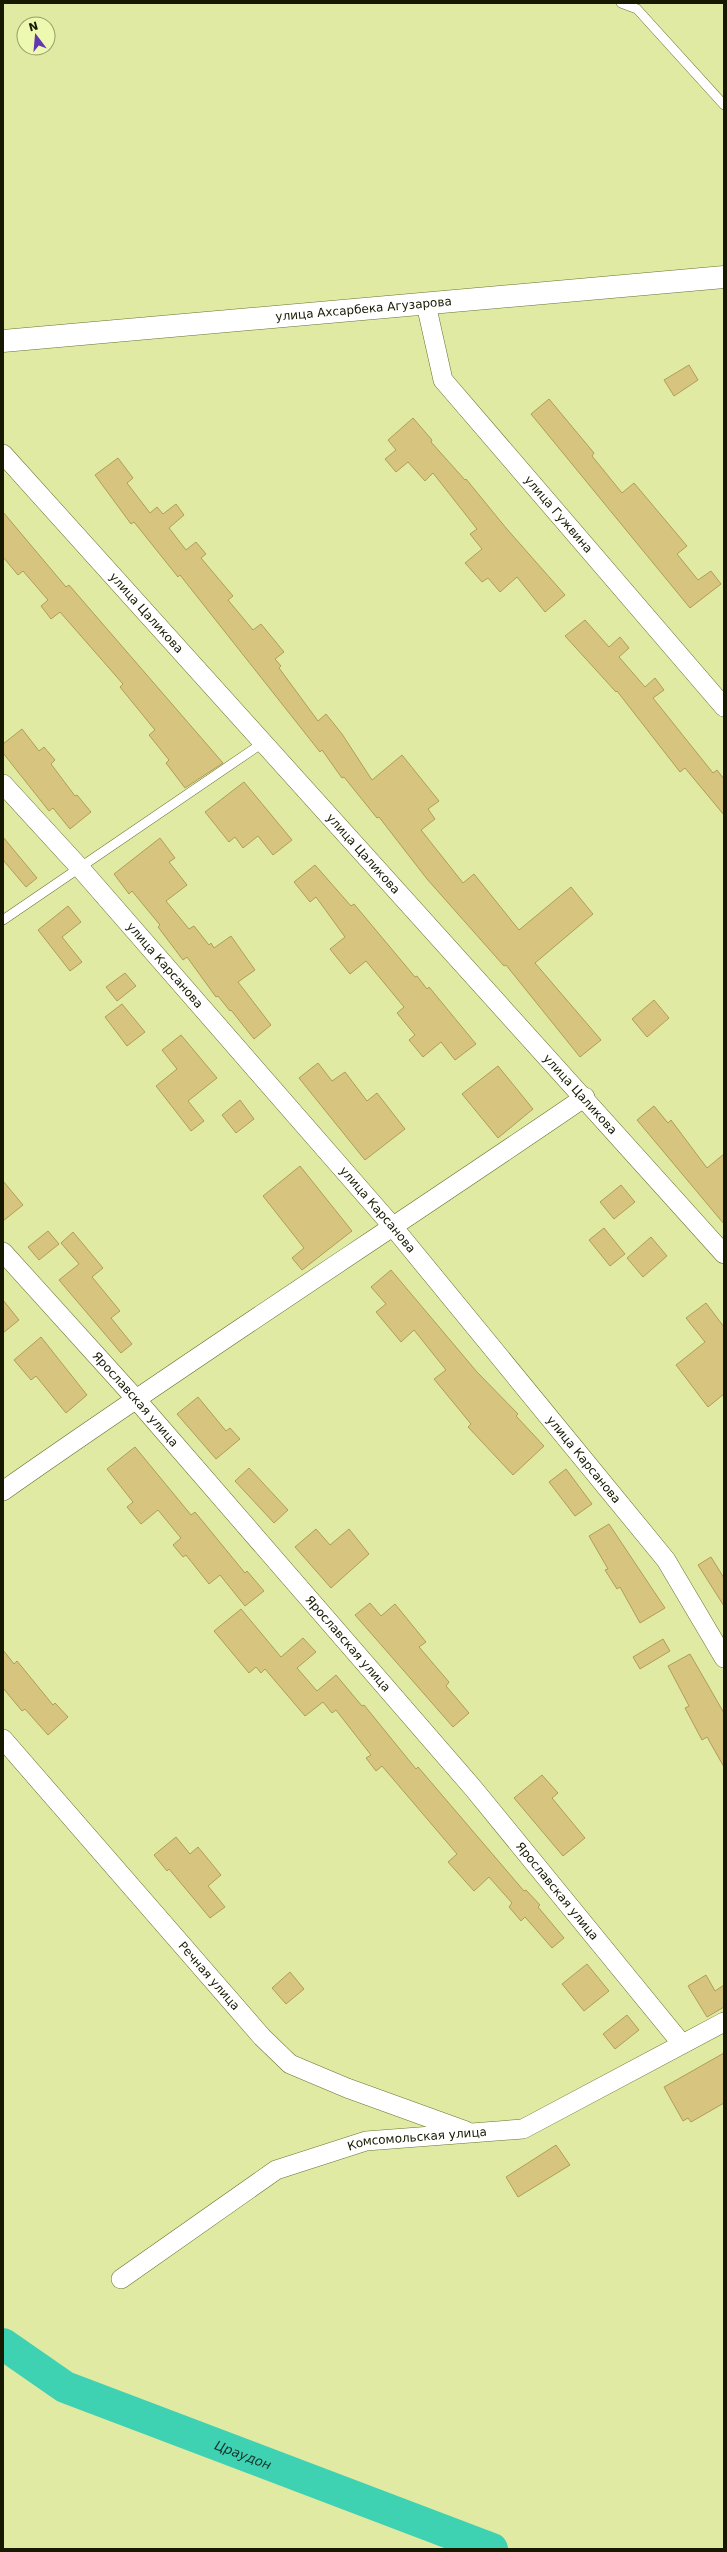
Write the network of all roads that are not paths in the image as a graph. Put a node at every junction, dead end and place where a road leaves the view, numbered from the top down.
1 (621, 3) edge
2 (724, 105) edge
3 (724, 277) edge
4 (426, 304) junction
5 (3, 341) edge
6 (3, 454) edge
7 (724, 707) edge
8 (264, 742) junction
9 (3, 784) edge
10 (81, 869) junction
11 (3, 920) edge
12 (585, 1097) junction
13 (394, 1228) junction
14 (3, 1252) edge
15 (724, 1254) edge
16 (135, 1398) junction
17 (3, 1491) edge
18 (724, 1658) edge
19 (3, 1739) edge
20 (724, 2022) edge
21 (682, 2044) junction
22 (472, 2133) junction
23 (121, 2279) dead end

1 - 2 lane
3 - 4 street, улица Ахсарбека Агузарова
4 - 5 street, улица Ахсарбека Агузарова
4 - 7 street, улица Гужвина
6 - 8 street, улица Цаликова
8 - 10 lane
8 - 12 street, улица Цаликова
9 - 10 street, улица Карсанова
10 - 11 lane
10 - 13 street, улица Карсанова
12 - 13 street
12 - 15 street, улица Цаликова
13 - 16 street
13 - 18 street, улица Карсанова
14 - 16 street, Ярославская улица
16 - 17 street
16 - 21 street, Ярославская улица
19 - 22 street, Речная улица
20 - 21 street, Комсомольская улица
21 - 22 street, Комсомольская улица
22 - 23 street, Комсомольская улица

